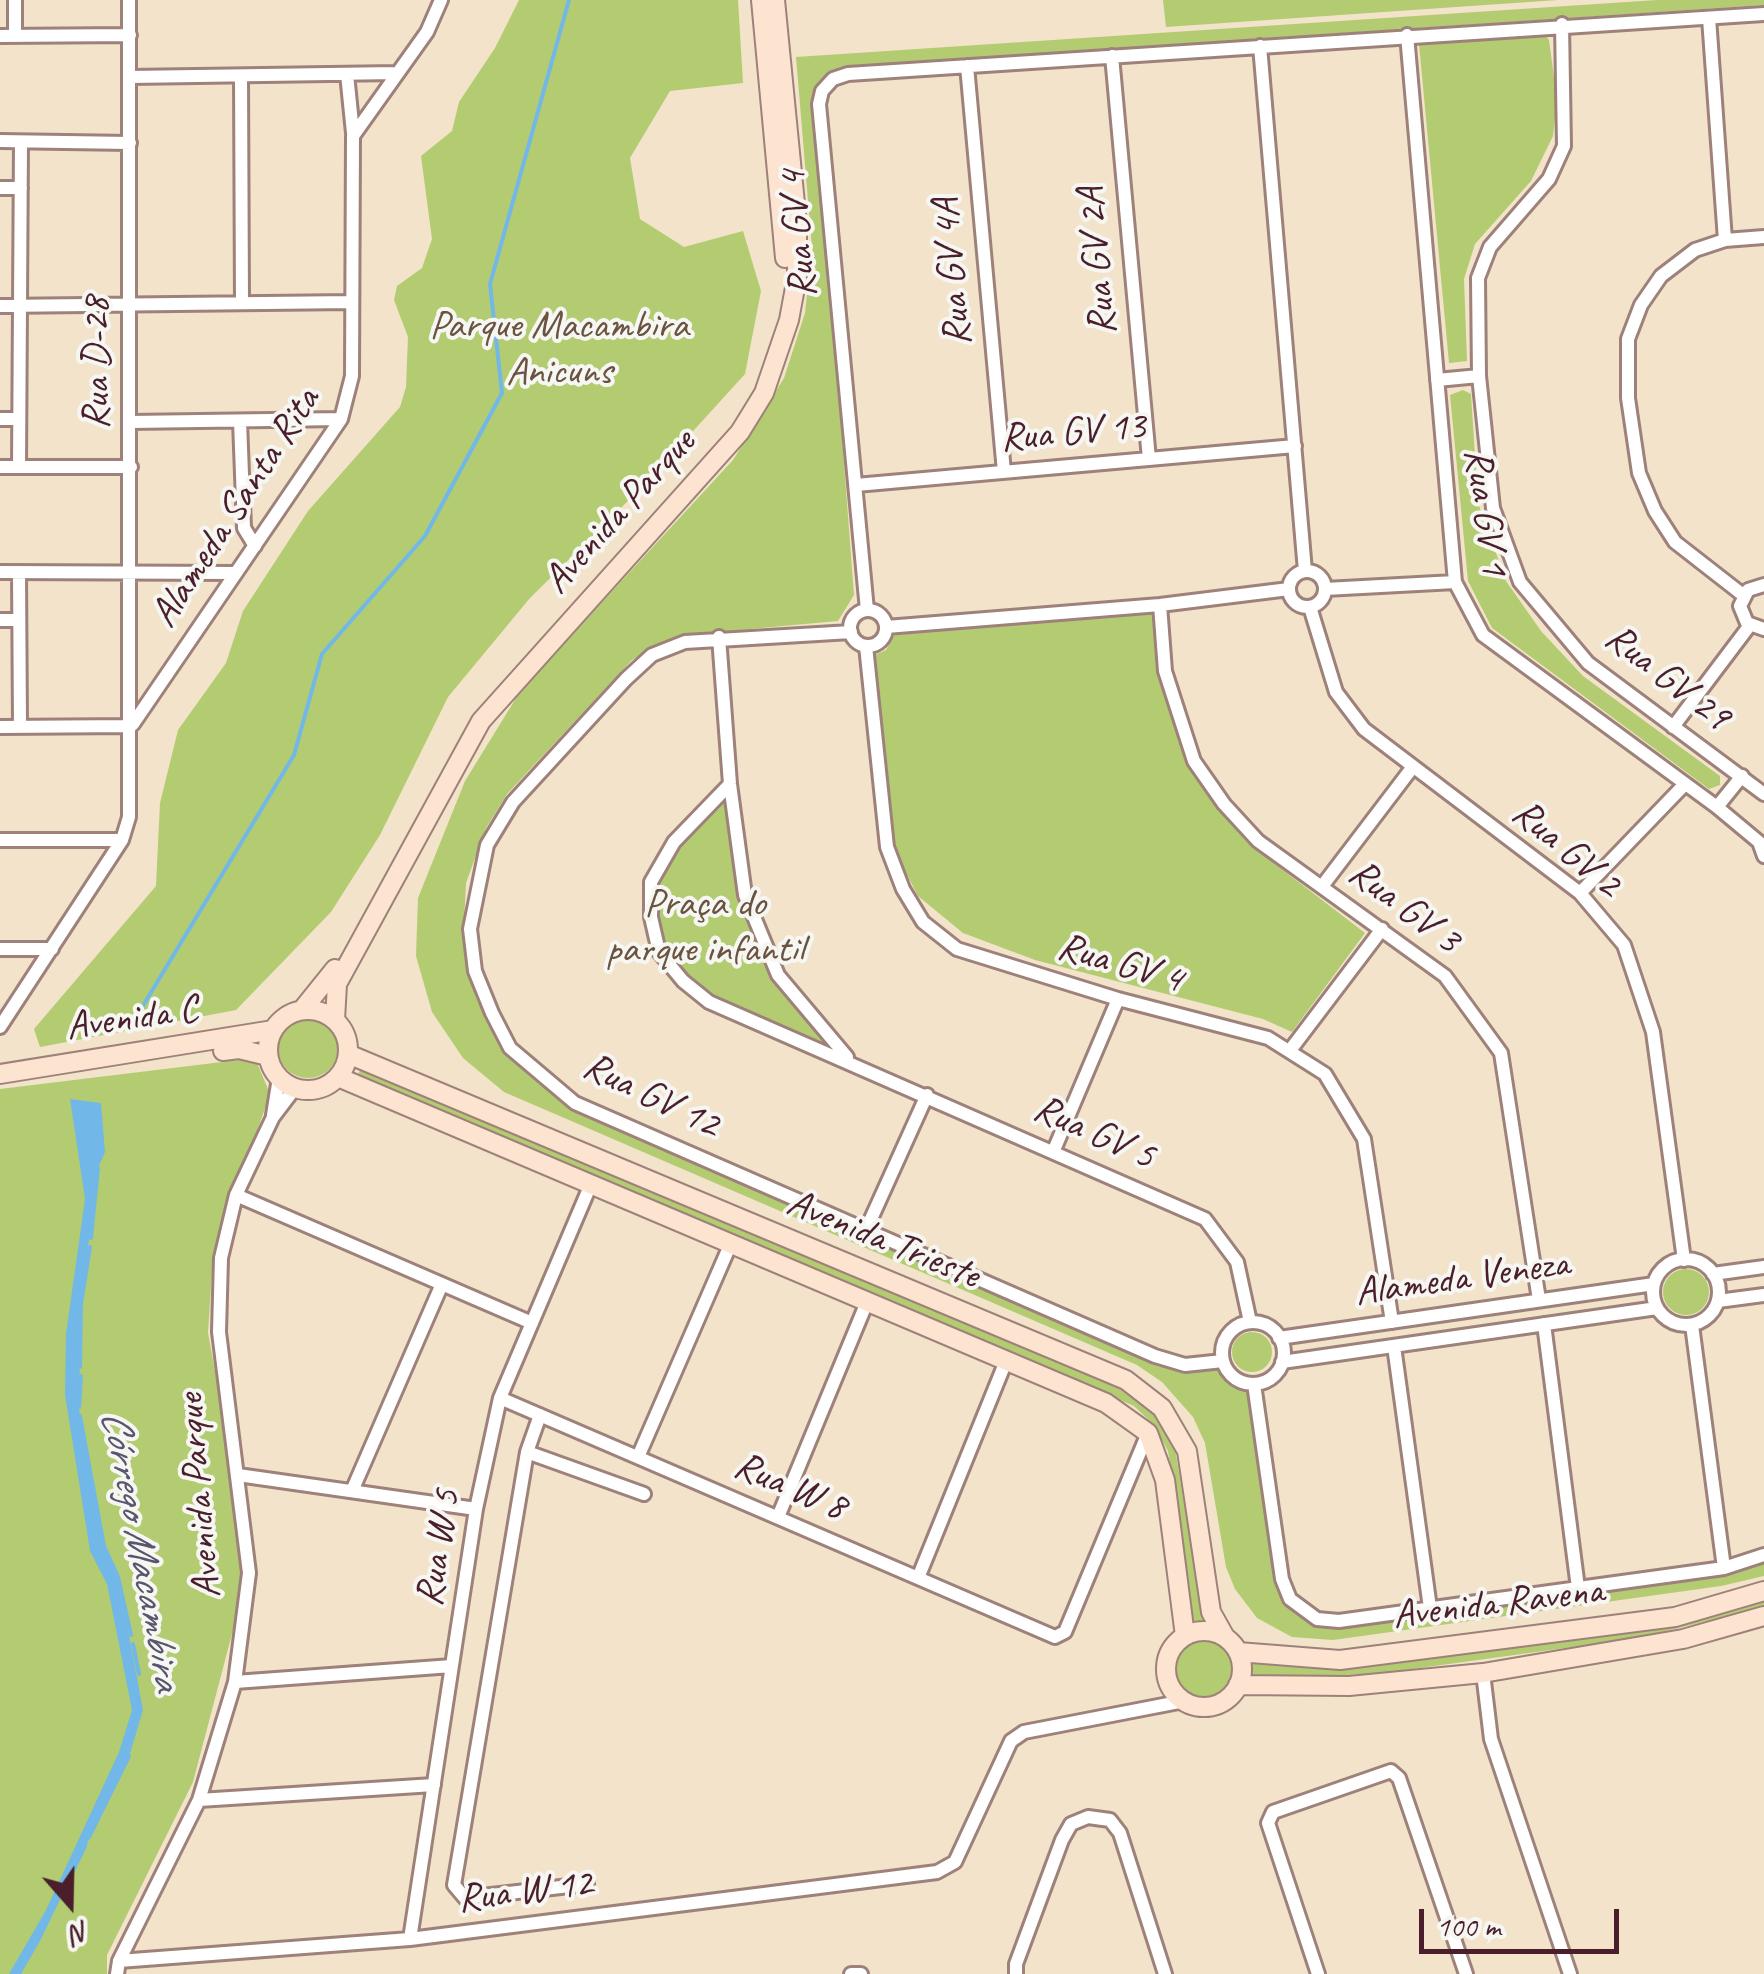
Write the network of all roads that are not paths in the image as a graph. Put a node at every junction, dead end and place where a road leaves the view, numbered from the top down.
1 (15, 0) edge
2 (129, 0) edge
3 (441, 0) edge
4 (761, 0) edge
5 (775, 0) edge
6 (1764, 14) edge
7 (1709, 18) junction
8 (1562, 24) junction
9 (130, 35) junction
10 (1407, 35) junction
11 (7, 36) edge
12 (1260, 46) junction
13 (1112, 56) junction
14 (966, 66) junction
15 (396, 73) junction
16 (347, 74) junction
17 (130, 77) junction
18 (240, 77) junction
19 (353, 136) junction
20 (0, 142) edge
21 (21, 142) junction
22 (130, 143) junction
23 (0, 188) edge
24 (21, 188) junction
25 (1764, 237) edge
26 (1725, 240) junction
27 (352, 302) junction
28 (242, 303) junction
29 (130, 305) junction
30 (0, 306) edge
31 (20, 306) junction
32 (1480, 376) junction
33 (1438, 380) junction
34 (0, 419) edge
35 (19, 419) junction
36 (341, 419) junction
37 (240, 421) junction
38 (130, 422) junction
39 (1295, 446) junction
40 (1148, 460) junction
41 (19, 467) junction
42 (130, 467) junction
43 (0, 468) edge
44 (1004, 472) junction
45 (856, 485) junction
46 (255, 546) junction
47 (1305, 571) junction
48 (0, 572) edge
49 (18, 572) junction
50 (131, 572) junction
51 (236, 573) junction
52 (1455, 582) junction
53 (1764, 585) edge
54 (1289, 589) junction
55 (1325, 589) junction
56 (1743, 595) junction
57 (1160, 605) junction
58 (1310, 607) junction
59 (867, 610) junction
60 (0, 620) edge
61 (19, 620) junction
62 (886, 627) junction
63 (1757, 627) edge
64 (851, 632) junction
65 (719, 637) junction
66 (866, 646) junction
67 (0, 726) edge
68 (20, 726) junction
69 (131, 726) junction
70 (1673, 727) junction
71 (1412, 768) junction
72 (1742, 776) junction
73 (730, 784) junction
74 (1685, 784) junction
75 (1764, 794) edge
76 (1717, 807) junction
77 (0, 840) edge
78 (122, 840) junction
79 (1764, 856) edge
80 (1323, 885) junction
81 (1580, 893) junction
82 (1382, 929) junction
83 (0, 949) edge
84 (52, 949) junction
85 (1118, 999) junction
86 (302, 1010) junction
87 (335, 1020) junction
88 (0, 1027) edge
89 (273, 1030) junction
90 (1292, 1049) junction
91 (348, 1054) junction
92 (268, 1056) junction
93 (851, 1062) junction
94 (0, 1074) edge
95 (338, 1077) junction
96 (287, 1083) junction
97 (0, 1084) edge
98 (928, 1096) junction
99 (1054, 1150) junction
100 (591, 1184) junction
101 (236, 1195) junction
102 (866, 1230) junction
103 (730, 1244) junction
104 (1684, 1260) junction
105 (1764, 1267) edge
106 (1713, 1274) junction
107 (442, 1284) junction
108 (1654, 1284) junction
109 (1764, 1295) edge
110 (1538, 1300) junction
111 (1718, 1301) junction
112 (867, 1302) junction
113 (1657, 1308) junction
114 (1466, 1311) junction
115 (532, 1322) junction
116 (1250, 1322) junction
117 (1392, 1322) junction
118 (1544, 1324) junction
119 (1692, 1325) junction
120 (1470, 1335) junction
121 (1279, 1338) junction
122 (1394, 1346) junction
123 (1006, 1361) junction
124 (1223, 1361) junction
125 (1282, 1362) junction
126 (1254, 1384) junction
127 (500, 1398) junction
128 (540, 1415) junction
129 (1148, 1433) junction
130 (527, 1452) junction
131 (638, 1458) junction
132 (238, 1475) junction
133 (352, 1491) junction
134 (644, 1494) dead end
135 (476, 1509) junction
136 (778, 1517) junction
137 (1764, 1555) edge
138 (1724, 1568) junction
139 (918, 1578) junction
140 (1578, 1588) junction
141 (1764, 1590) edge
142 (1430, 1608) junction
143 (1764, 1616) edge
144 (1185, 1636) junction
145 (1224, 1637) junction
146 (1238, 1652) junction
147 (452, 1666) junction
148 (1483, 1674) junction
149 (235, 1682) junction
150 (1238, 1685) junction
151 (1184, 1701) junction
152 (434, 1785) junction
153 (198, 1800) junction
154 (587, 1884) dead end
155 (410, 1939) junction
156 (118, 1968) edge
157 (851, 1974) edge
158 (861, 1974) edge
159 (1016, 1974) edge
160 (1166, 1974) edge
161 (1318, 1974) edge
162 (1466, 1974) edge
163 (1570, 1974) edge

1 - 11 street
2 - 9 street, Rua D-28
3 - 15 street
4 - 86 street, Avenida Parque
5 - 87 street, Avenida Parque
6 - 7 street
7 - 8 street
7 - 26 street
8 - 10 street
8 - 32 street, Rua GV 29
9 - 11 street
9 - 17 street, Rua D-28
10 - 12 street
10 - 33 street, Rua GV 1
12 - 13 street
12 - 39 street
13 - 14 street
13 - 40 street, Rua GV 2A
14 - 44 street, Rua GV 4A
14 - 45 street, Rua GV 4
15 - 16 street
15 - 19 street
16 - 18 street
16 - 19 street, Alameda Santa Rita
17 - 18 street
17 - 22 street, Rua D-28
18 - 28 street
19 - 27 street, Alameda Santa Rita
20 - 21 street
21 - 22 street
21 - 24 street
22 - 29 street, Rua D-28
23 - 24 street
24 - 31 street
25 - 26 street
26 - 56 street
27 - 28 street
27 - 36 street, Alameda Santa Rita
28 - 29 street
29 - 31 street
29 - 38 street, Rua D-28
30 - 31 street
31 - 35 street
32 - 33 street
32 - 70 street, Rua GV 29
33 - 52 street, Rua GV 1
34 - 35 street
35 - 41 street
36 - 37 street
36 - 46 street, Alameda Santa Rita
37 - 38 street
37 - 46 street
38 - 42 street, Rua D-28
39 - 40 street, Rua GV 13
39 - 47 street
40 - 44 street, Rua GV 13
41 - 42 street
41 - 43 street
42 - 50 street, Rua D-28
44 - 45 street, Rua GV 13
45 - 59 street, Rua GV 4
46 - 51 street, Alameda Santa Rita
47 - 54 street
47 - 55 street
48 - 49 street
49 - 50 street
49 - 61 street
50 - 51 street
50 - 69 street, Rua D-28
51 - 69 street, Alameda Santa Rita
52 - 55 street
52 - 74 street, Rua GV 1
53 - 56 street
54 - 57 street
54 - 58 street
55 - 58 street
56 - 63 street
57 - 62 street
57 - 80 street, Rua GV 3
58 - 71 street, Rua GV 2
59 - 62 street
59 - 64 street
60 - 61 street
61 - 68 street
62 - 66 street
63 - 70 street
64 - 65 street, Rua GV 12
64 - 66 street
65 - 73 street, Rua GV 5
65 - 102 street, Rua GV 12
66 - 85 street, Rua GV 4
67 - 68 street
68 - 69 street
69 - 78 street
70 - 72 street, Rua GV 29
71 - 80 street
71 - 81 street, Rua GV 2
72 - 75 street, Rua GV 29
72 - 76 street
73 - 93 street, Rua GV 5
73 - 93 street, Rua GV 5
74 - 76 street, Rua GV 1
74 - 81 street
76 - 79 street, Rua GV 1
77 - 78 street
78 - 84 street
80 - 82 street, Rua GV 3
81 - 104 street, Rua GV 2
82 - 90 street
82 - 110 street, Rua GV 3
83 - 84 street
84 - 88 street
85 - 90 street, Rua GV 4
85 - 99 street
86 - 87 street
86 - 89 street
87 - 91 street
89 - 92 street
89 - 94 street, Avenida C
90 - 117 street, Rua GV 4
91 - 95 street
91 - 145 street, Avenida Trieste
92 - 96 street
92 - 97 street, Avenida C
93 - 98 street, Rua GV 5
95 - 96 street
95 - 100 street, Avenida Trieste
96 - 101 street, Avenida Parque
98 - 99 street, Rua GV 5
98 - 102 street
99 - 116 street, Rua GV 5
100 - 103 street, Avenida Trieste
100 - 115 street, Rua W 5
101 - 107 street
101 - 132 street, Avenida Parque
102 - 124 street, Rua GV 12
103 - 112 street, Avenida Trieste
103 - 131 street
104 - 106 street
104 - 108 street
105 - 106 street
106 - 111 street
107 - 115 street
107 - 133 street
108 - 110 street, Alameda Veneza
108 - 113 street
109 - 111 street
110 - 114 street, Alameda Veneza
111 - 119 street
112 - 123 street, Avenida Trieste
112 - 136 street
113 - 118 street, Alameda Veneza
113 - 119 street
114 - 117 street, Alameda Veneza
114 - 120 street
115 - 127 street, Rua W 5
116 - 121 street
116 - 124 street
117 - 121 street, Alameda Veneza
118 - 120 street, Alameda Veneza
118 - 140 street
119 - 138 street
120 - 122 street, Alameda Veneza
121 - 125 street
122 - 125 street, Alameda Veneza
122 - 142 street
123 - 129 street, Avenida Trieste
123 - 139 street
124 - 126 street
125 - 126 street
126 - 142 street
127 - 128 street, Rua W 8
127 - 135 street, Rua W 5
128 - 130 street
128 - 131 street, Rua W 8
129 - 139 street, Rua W 8
129 - 144 street
130 - 134 street
130 - 154 street
131 - 136 street, Rua W 8
132 - 133 street
132 - 149 street, Avenida Parque
133 - 135 street
135 - 147 street, Rua W 5
136 - 139 street, Rua W 8
137 - 138 street
138 - 140 street
140 - 142 street
141 - 146 street, Avenida Ravena
143 - 148 street, Avenida Ravena
144 - 145 street
144 - 151 street
145 - 146 street
146 - 150 street
147 - 149 street
147 - 152 street, Rua W 5
148 - 150 street, Avenida Ravena
148 - 163 street
149 - 153 street, Avenida Parque
150 - 151 street
151 - 155 street, Rua W 12
152 - 153 street
152 - 155 street, Rua W 5
153 - 156 street, Avenida Parque
155 - 156 street, Rua W 12
157 - 158 street
159 - 160 street
161 - 162 street

